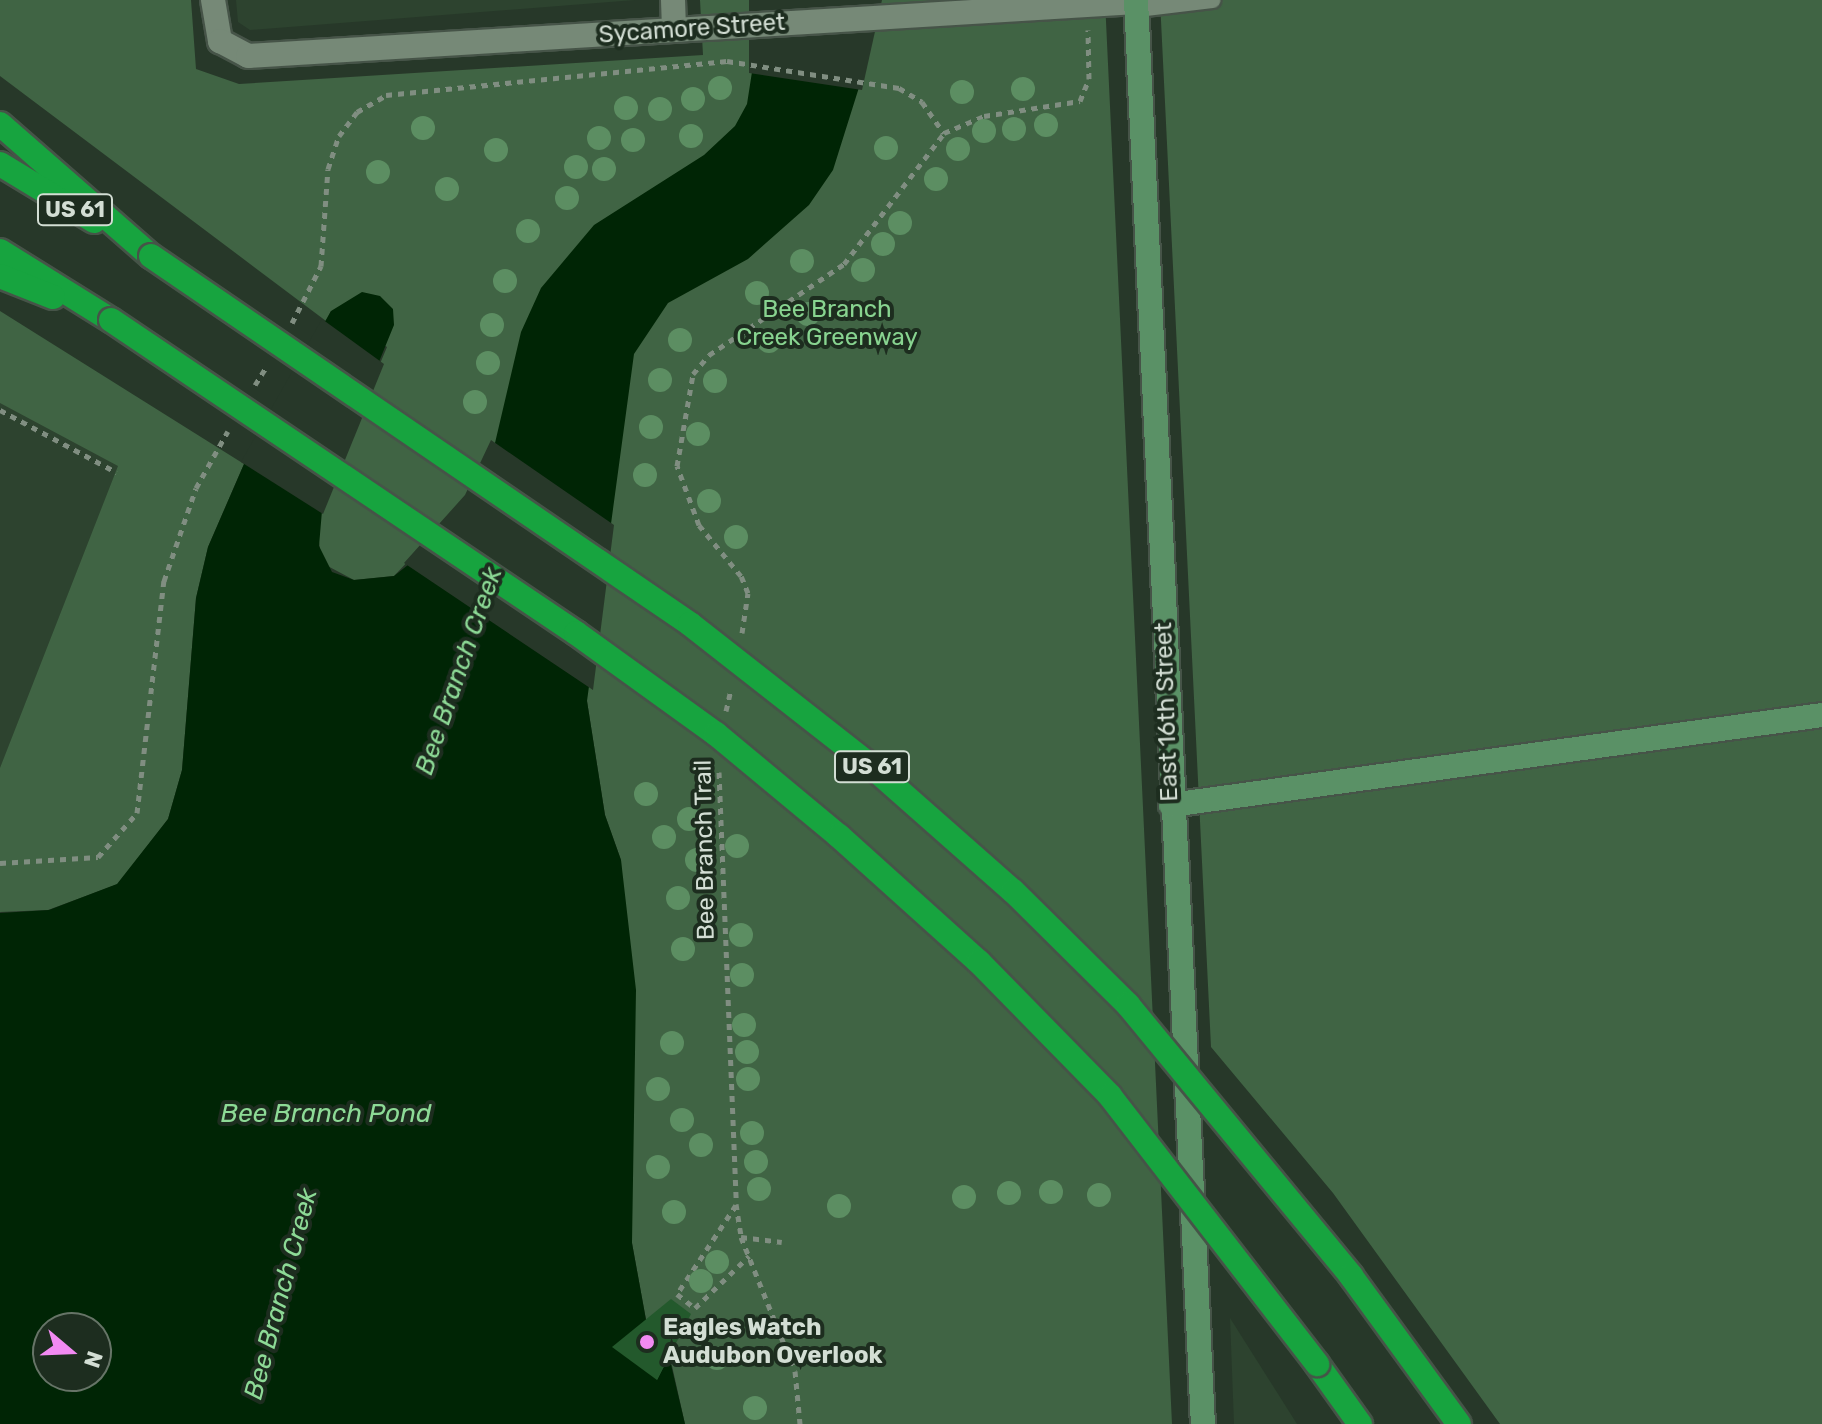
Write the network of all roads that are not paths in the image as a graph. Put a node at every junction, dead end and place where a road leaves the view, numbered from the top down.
1 (213, 0) edge
2 (673, 0) edge
3 (1212, 0) edge
4 (1137, 3) edge
5 (674, 30) junction
6 (0, 124) edge
7 (0, 164) edge
8 (0, 251) edge
9 (151, 256) junction
10 (0, 276) edge
11 (111, 320) junction
12 (1822, 715) edge
13 (1171, 805) junction
14 (1317, 1364) junction
15 (1203, 1424) edge
16 (1348, 1424) edge
17 (1360, 1424) edge
18 (1459, 1424) edge

1 - 5 street, Sycamore Street
2 - 5 street
3 - 4 lane
4 - 5 street, Sycamore Street
4 - 13 street, East 16th Street
6 - 9 highway
7 - 9 highway, US 61
8 - 11 highway, US 61
9 - 18 highway, US 61, bridge
10 - 11 highway
11 - 14 highway, US 61, bridge
12 - 13 street
13 - 15 street, East 16th Street
14 - 16 highway
14 - 17 highway, US 61

